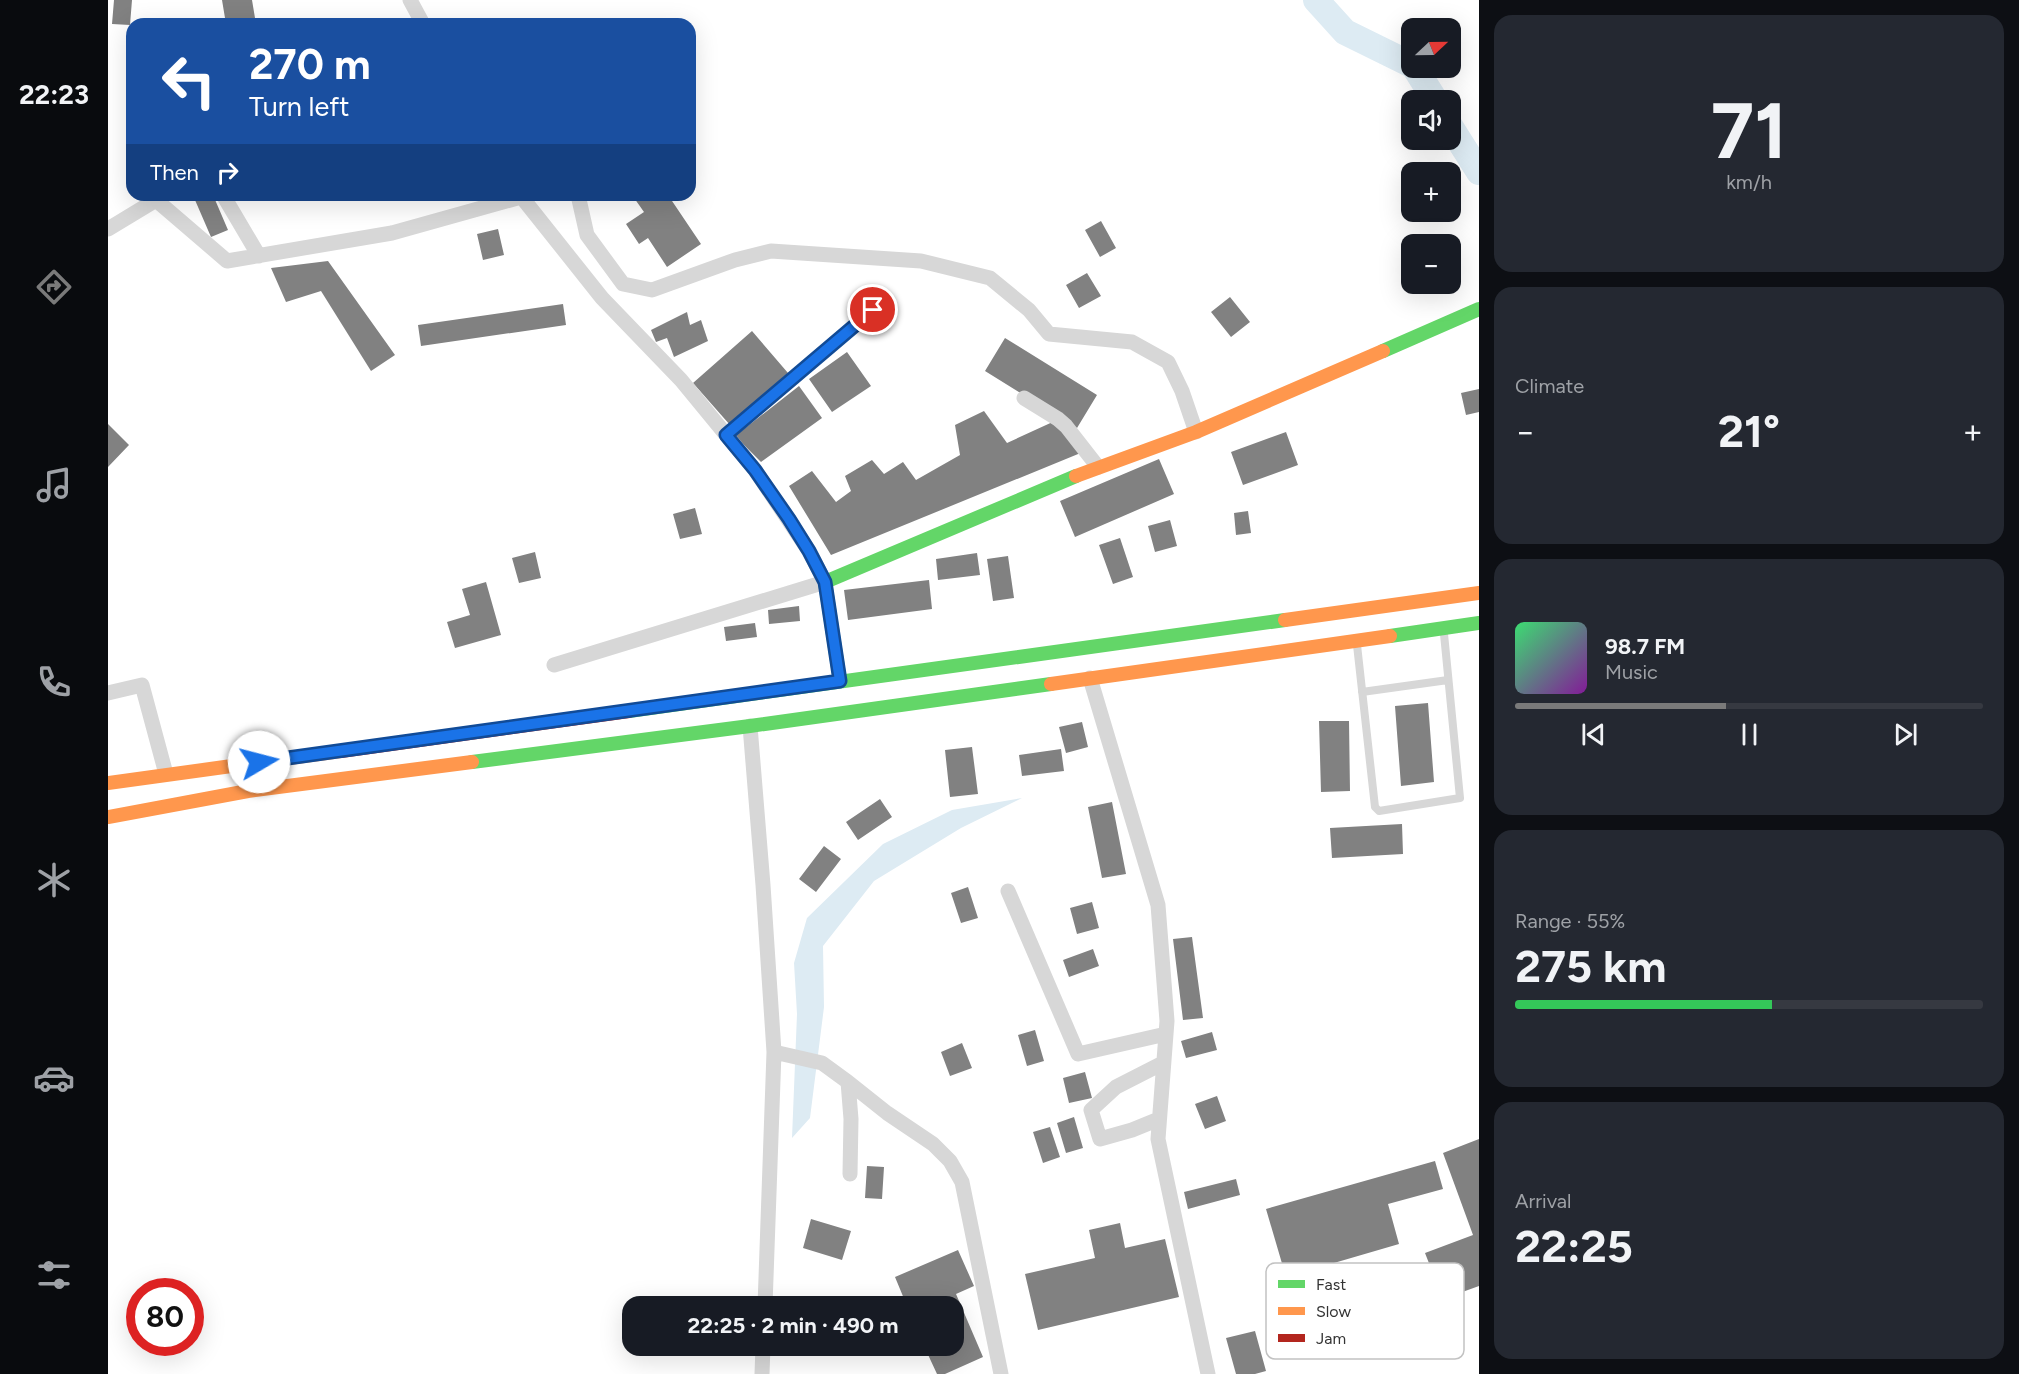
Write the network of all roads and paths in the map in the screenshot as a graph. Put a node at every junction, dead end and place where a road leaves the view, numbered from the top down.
1 (410, 0) edge
2 (420, 18) edge
3 (154, 201) edge
4 (157, 201) edge
5 (227, 201) edge
6 (505, 201) edge
7 (527, 201) edge
8 (579, 201) edge
9 (108, 228) edge
10 (259, 256) junction
11 (1479, 309) edge
12 (873, 310) dead end
13 (1024, 398) dead end
14 (1196, 432) junction
15 (726, 435) junction
16 (1098, 467) junction
17 (825, 582) junction
18 (1479, 593) edge
19 (1479, 622) edge
20 (1443, 627) junction
21 (1356, 640) junction
22 (554, 665) dead end
23 (1090, 678) junction
24 (1448, 680) junction
25 (840, 681) junction
26 (1362, 692) junction
27 (108, 693) edge
28 (750, 726) junction
29 (166, 774) junction
30 (108, 783) edge
31 (108, 817) edge
32 (1008, 891) dead end
33 (1166, 1034) junction
34 (781, 1054) junction
35 (1163, 1063) junction
36 (848, 1083) junction
37 (1159, 1119) junction
38 (850, 1174) dead end
39 (766, 1296) edge
40 (763, 1356) edge
41 (762, 1374) edge
42 (1001, 1374) edge
43 (1208, 1374) edge

1 - 2 street
3 - 9 street
4 - 10 street
5 - 10 street
6 - 10 street
7 - 15 street
8 - 14 street
11 - 14 main road
12 - 15 lane
13 - 16 street
14 - 16 main road
15 - 17 street
16 - 17 main road
17 - 22 street
17 - 25 main road
18 - 25 main road
19 - 20 main road
20 - 21 main road
20 - 24 lane
21 - 23 main road
21 - 26 lane
23 - 28 main road
23 - 33 street
24 - 26 lane
24 - 26 lane
25 - 29 main road
27 - 29 street
28 - 31 main road
28 - 34 street
29 - 30 main road
32 - 33 street
33 - 35 street
34 - 36 street
34 - 39 street
35 - 37 street
35 - 37 street
36 - 38 street
36 - 42 street
37 - 43 street
40 - 41 street

